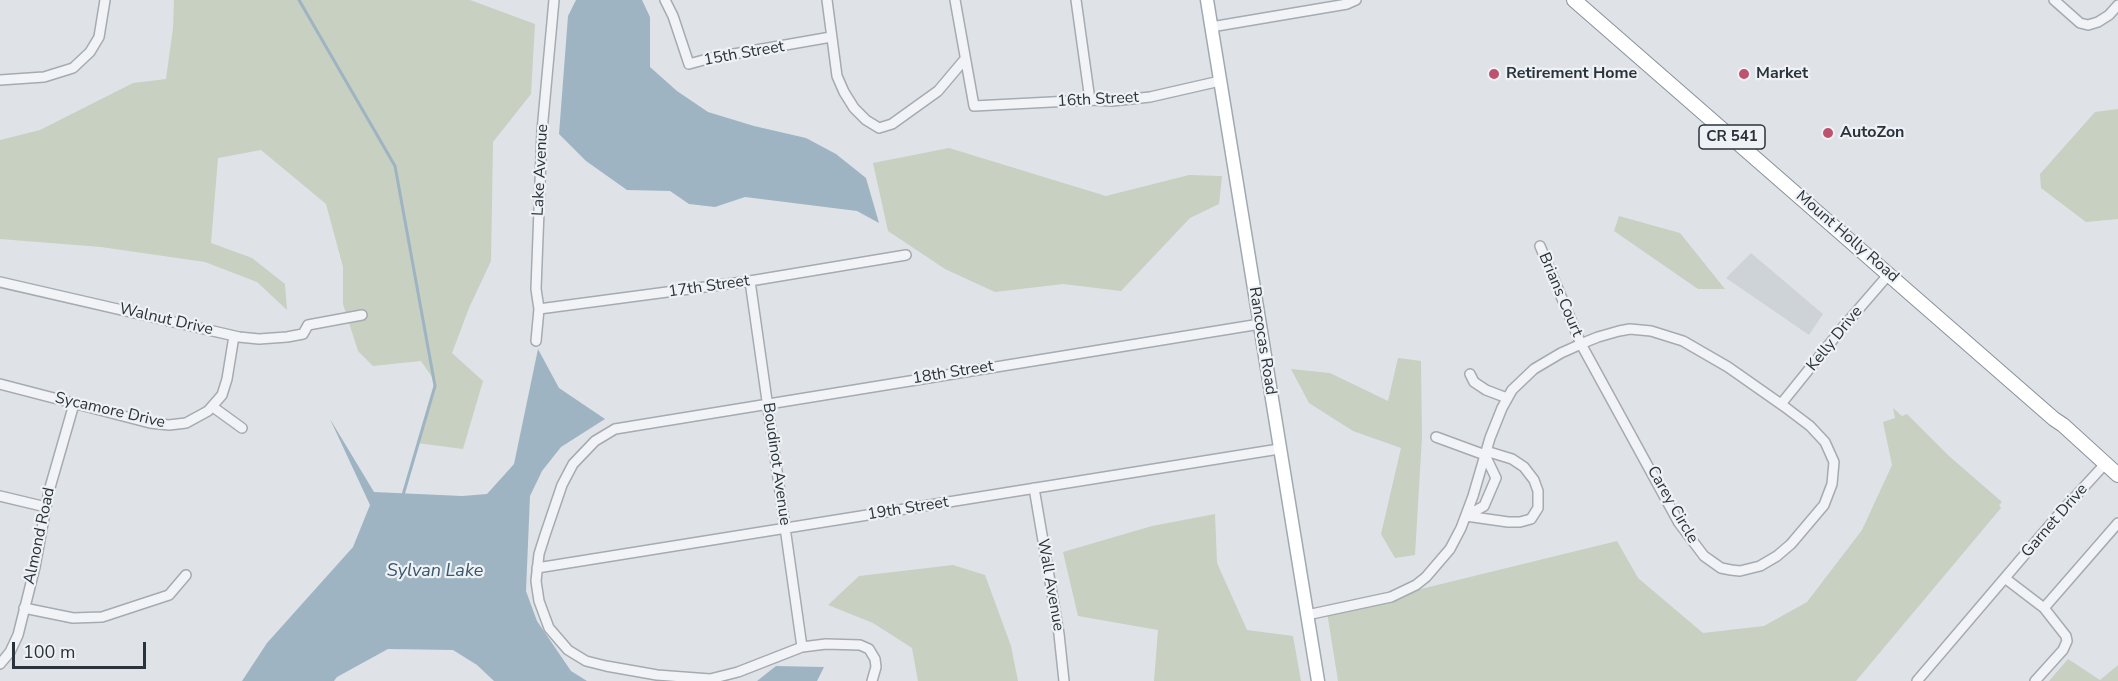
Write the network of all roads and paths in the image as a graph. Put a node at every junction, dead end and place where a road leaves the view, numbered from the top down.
1 (105, 0) edge
2 (554, 0) edge
3 (664, 0) edge
4 (827, 0) edge
5 (955, 0) edge
6 (1076, 0) edge
7 (1207, 0) edge
8 (1356, 0) edge
9 (1574, 0) edge
10 (2054, 0) edge
11 (2118, 5) edge
12 (1211, 27) junction
13 (831, 37) junction
14 (965, 59) junction
15 (0, 80) edge
16 (1220, 81) junction
17 (1090, 100) junction
18 (1540, 246) dead end
19 (906, 255) dead end
20 (1889, 274) junction
21 (750, 281) junction
22 (0, 282) edge
23 (539, 309) junction
24 (362, 315) dead end
25 (1260, 324) junction
26 (234, 336) junction
27 (536, 341) dead end
28 (1581, 344) junction
29 (1470, 374) dead end
30 (0, 384) edge
31 (1507, 398) junction
32 (74, 404) junction
33 (767, 404) junction
34 (1781, 404) junction
35 (213, 406) junction
36 (242, 428) dead end
37 (1436, 437) dead end
38 (1279, 449) junction
39 (1485, 453) junction
40 (2105, 464) junction
41 (2118, 475) edge
42 (1034, 488) junction
43 (0, 496) edge
44 (46, 507) junction
45 (1466, 516) junction
46 (2118, 523) edge
47 (785, 528) junction
48 (537, 568) junction
49 (186, 575) dead end
50 (2006, 579) junction
51 (24, 608) junction
52 (2044, 608) junction
53 (1307, 615) junction
54 (801, 647) junction
55 (0, 664) edge
56 (872, 681) edge
57 (1064, 681) edge
58 (1317, 681) edge
59 (1917, 681) edge
60 (2036, 681) edge

1 - 15 street
2 - 23 street, Lake Avenue
3 - 13 street, 15th Street
4 - 13 street
5 - 14 street
6 - 17 street
7 - 12 main road, Rancocas Road
8 - 12 street
9 - 20 highway, Mount Holly Road / CR 541
10 - 11 street
12 - 16 main road, Rancocas Road
13 - 14 street
14 - 17 street, 16th Street
16 - 17 street, 16th Street
16 - 25 main road, Rancocas Road
18 - 28 street, Brians Court
19 - 21 street, 17th Street
20 - 34 street, Kelly Drive
20 - 40 highway, Mount Holly Road / CR 541
21 - 23 street, 17th Street
21 - 33 street, Boudinot Avenue
22 - 26 street, Walnut Drive
23 - 27 street, Lake Avenue
24 - 26 street, Walnut Drive
25 - 33 street, 18th Street
25 - 38 main road, Rancocas Road
26 - 35 street, Sycamore Drive
28 - 31 street, Carey Circle
28 - 34 street, Carey Circle
28 - 34 street, Carey Circle
29 - 31 street
30 - 32 street, Sycamore Drive
31 - 39 street, Carey Circle
32 - 35 street, Sycamore Drive
32 - 44 street, Almond Road
33 - 47 street, Boudinot Avenue
33 - 48 street, 18th Street
35 - 36 street
37 - 39 street
38 - 42 street, 19th Street
38 - 53 main road, Rancocas Road
39 - 45 street, Carey Circle
39 - 45 street
39 - 45 street
40 - 41 highway, Mount Holly Road / CR 541
40 - 50 street, Garnet Drive
42 - 47 street, 19th Street
42 - 57 street, Wall Avenue
43 - 44 street
44 - 51 street, Almond Road
45 - 53 street, Carey Circle
46 - 52 street
47 - 48 street, 19th Street
47 - 54 street, Boudinot Avenue
48 - 54 street, 18th Street
49 - 51 street
50 - 52 street
50 - 59 street, Garnet Drive
51 - 55 street, Almond Road
52 - 60 street
53 - 58 main road, Rancocas Road
54 - 56 street, 18th Street

